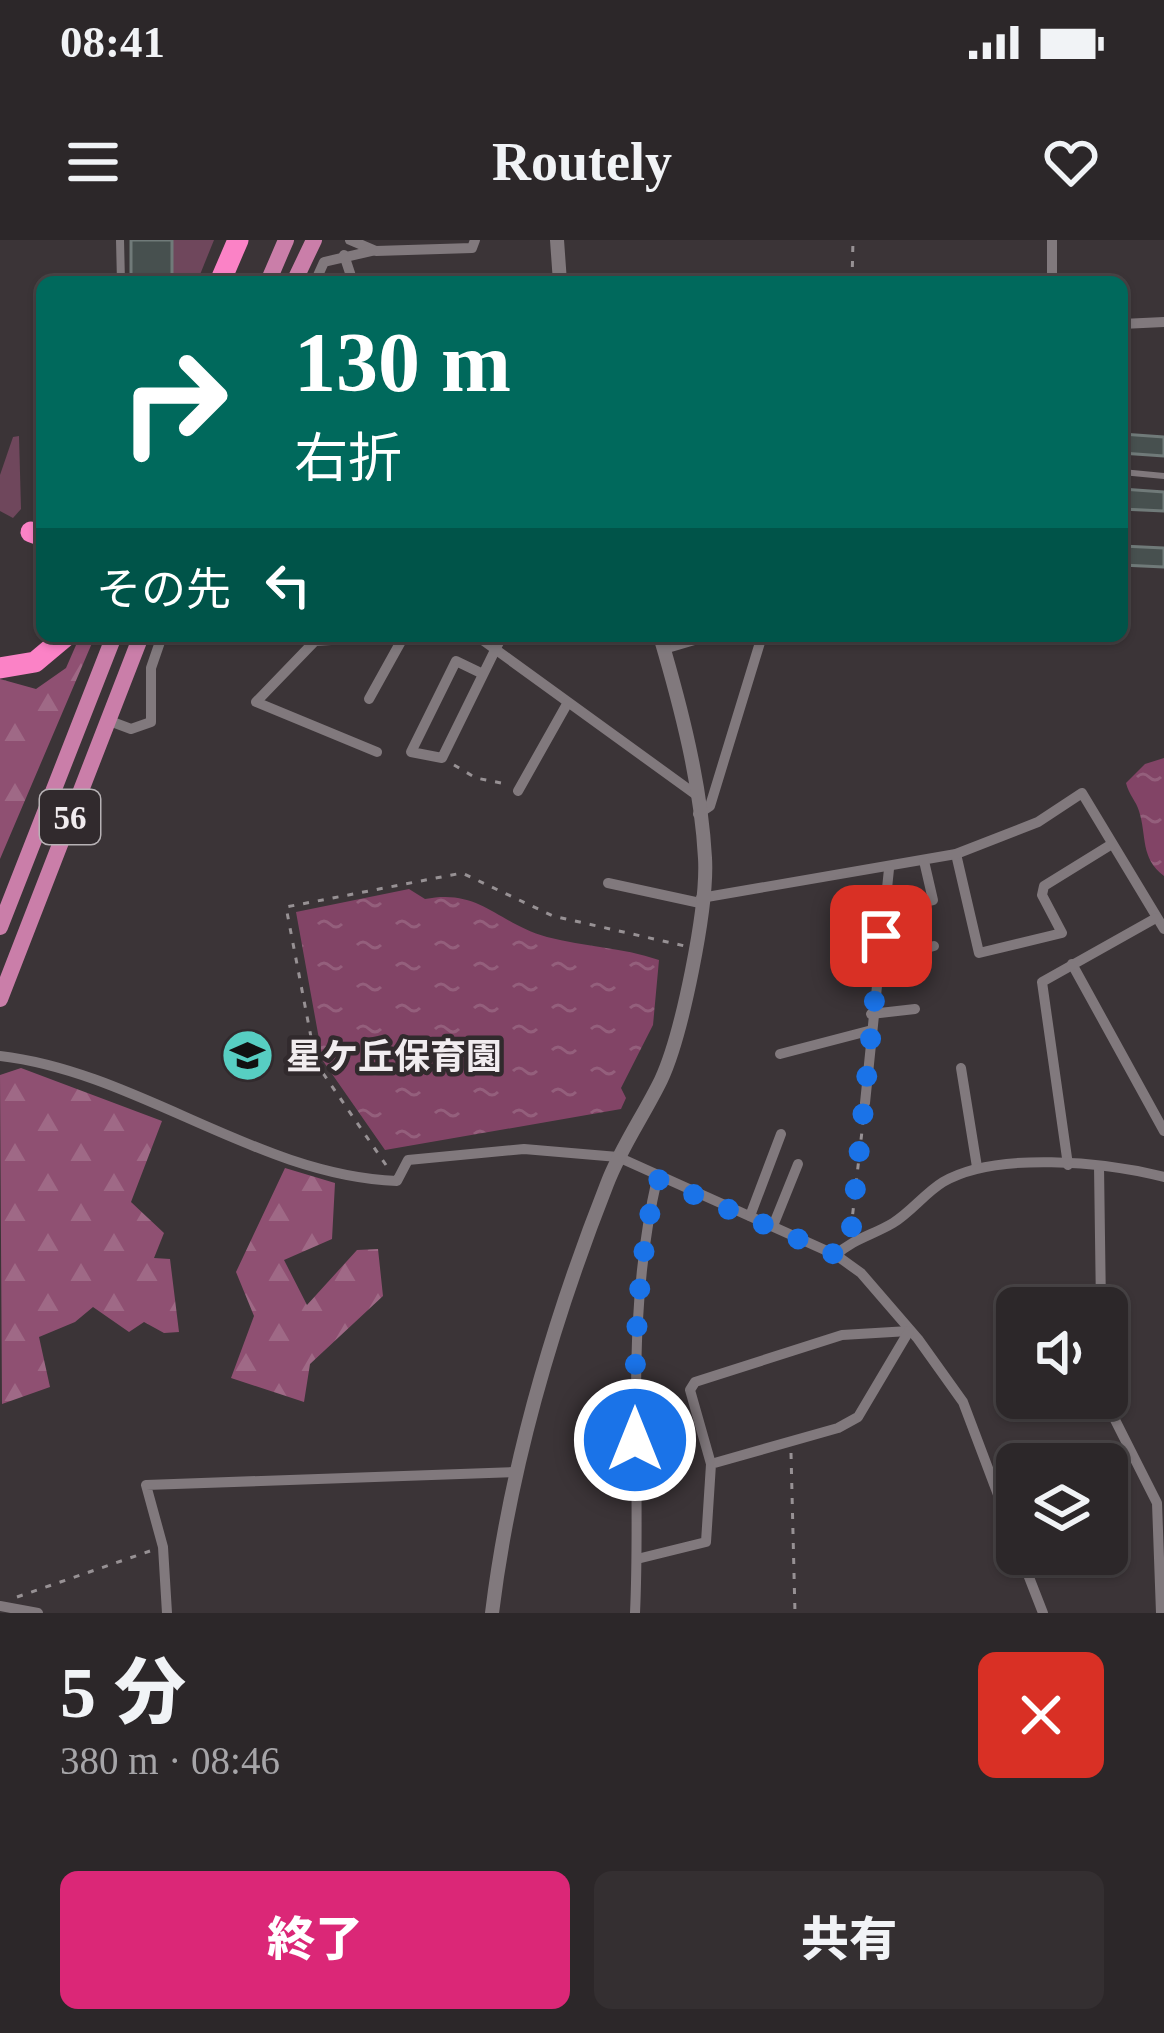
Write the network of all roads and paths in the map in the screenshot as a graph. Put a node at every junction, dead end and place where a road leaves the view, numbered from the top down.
1 (120, 240) edge
2 (226, 240) edge
3 (238, 240) edge
4 (286, 240) edge
5 (314, 240) edge
6 (350, 240) edge
7 (475, 240) edge
8 (557, 240) edge
9 (853, 240) edge
10 (1052, 240) edge
11 (376, 250) junction
12 (344, 255) junction
13 (121, 276) edge
14 (211, 276) edge
15 (223, 276) edge
16 (271, 276) edge
17 (297, 276) edge
18 (318, 276) edge
19 (351, 276) edge
20 (560, 276) edge
21 (852, 276) edge
22 (1052, 276) edge
23 (1164, 322) edge
24 (1128, 324) edge
25 (1128, 473) edge
26 (1164, 476) edge
27 (59, 642) edge
28 (112, 642) edge
29 (139, 642) edge
30 (160, 642) edge
31 (309, 642) edge
32 (401, 642) edge
33 (485, 642) edge
34 (498, 642) edge
35 (760, 642) edge
36 (662, 643) edge
37 (494, 649) junction
38 (0, 668) edge
39 (482, 674) dead end
40 (369, 699) dead end
41 (567, 704) junction
42 (107, 720) junction
43 (376, 752) dead end
44 (442, 758) junction
45 (520, 789) joint
46 (695, 794) junction
47 (698, 814) junction
48 (1112, 844) junction
49 (956, 854) junction
50 (924, 861) junction
51 (890, 869) junction
52 (608, 884) dead end
53 (701, 900) junction
54 (884, 911) junction
55 (1156, 918) junction
56 (0, 927) edge
57 (1164, 929) edge
58 (934, 946) dead end
59 (692, 949) junction
60 (878, 961) junction
61 (1072, 964) junction
62 (0, 999) edge
63 (915, 1009) dead end
64 (871, 1014) junction
65 (872, 1030) junction
66 (780, 1054) dead end
67 (0, 1056) edge
68 (961, 1068) dead end
69 (865, 1103) joint
70 (1164, 1131) edge
71 (781, 1134) dead end
72 (618, 1157) junction
73 (798, 1164) dead end
74 (1068, 1165) junction
75 (1100, 1166) junction
76 (977, 1167) junction
77 (1164, 1177) edge
78 (657, 1179) junction
79 (397, 1181) junction
80 (750, 1216) junction
81 (773, 1226) junction
82 (850, 1242) junction
83 (836, 1255) junction
84 (1101, 1287) edge
85 (908, 1331) junction
86 (1114, 1419) edge
87 (790, 1442) junction
88 (712, 1464) junction
89 (515, 1472) junction
90 (996, 1489) edge
91 (163, 1547) junction
92 (638, 1559) junction
93 (1028, 1575) edge
94 (0, 1605) edge
95 (38, 1613) edge
96 (166, 1613) edge
97 (492, 1613) edge
98 (635, 1613) edge
99 (795, 1613) edge
100 (1043, 1613) edge
101 (1161, 1613) edge

1 - 13 street
2 - 14 highway
3 - 15 highway
4 - 16 main road
5 - 17 main road
6 - 11 street
7 - 11 street
8 - 20 street
9 - 21 path
10 - 22 street
11 - 12 street
12 - 18 street
12 - 19 street
23 - 24 street
25 - 26 lane
27 - 38 highway
28 - 56 main road, 56
29 - 42 main road, 56
30 - 42 street
31 - 43 street
32 - 40 street
33 - 37 street
34 - 37 street
35 - 47 street
36 - 46 street
37 - 41 street
37 - 44 street
39 - 44 street
41 - 45 street
41 - 46 street
42 - 62 main road, 56
44 - 45 path
46 - 47 street
47 - 53 street
48 - 49 street
48 - 49 street
48 - 55 street
49 - 50 street
50 - 51 street
50 - 54 street
51 - 53 street
51 - 54 street
52 - 53 street
53 - 59 street
54 - 60 street
55 - 57 street
55 - 61 street
58 - 60 street
59 - 72 street
59 - 79 path
60 - 64 street
61 - 70 street
61 - 74 street
63 - 64 street
64 - 65 street
65 - 66 street
65 - 69 street
67 - 79 street
68 - 76 street
69 - 82 path
71 - 80 street
72 - 78 street
72 - 79 street
72 - 89 street
73 - 81 street
74 - 75 street
74 - 76 street
75 - 77 street
75 - 84 street
76 - 82 street
78 - 80 street
78 - 92 street
80 - 81 street
81 - 83 street
82 - 83 street
83 - 85 street
85 - 87 street
85 - 88 street
85 - 90 street
86 - 101 street
87 - 88 street
87 - 99 path
88 - 92 street
89 - 91 street
89 - 97 street
91 - 94 path
91 - 96 street
92 - 98 street
93 - 100 street
94 - 95 street

